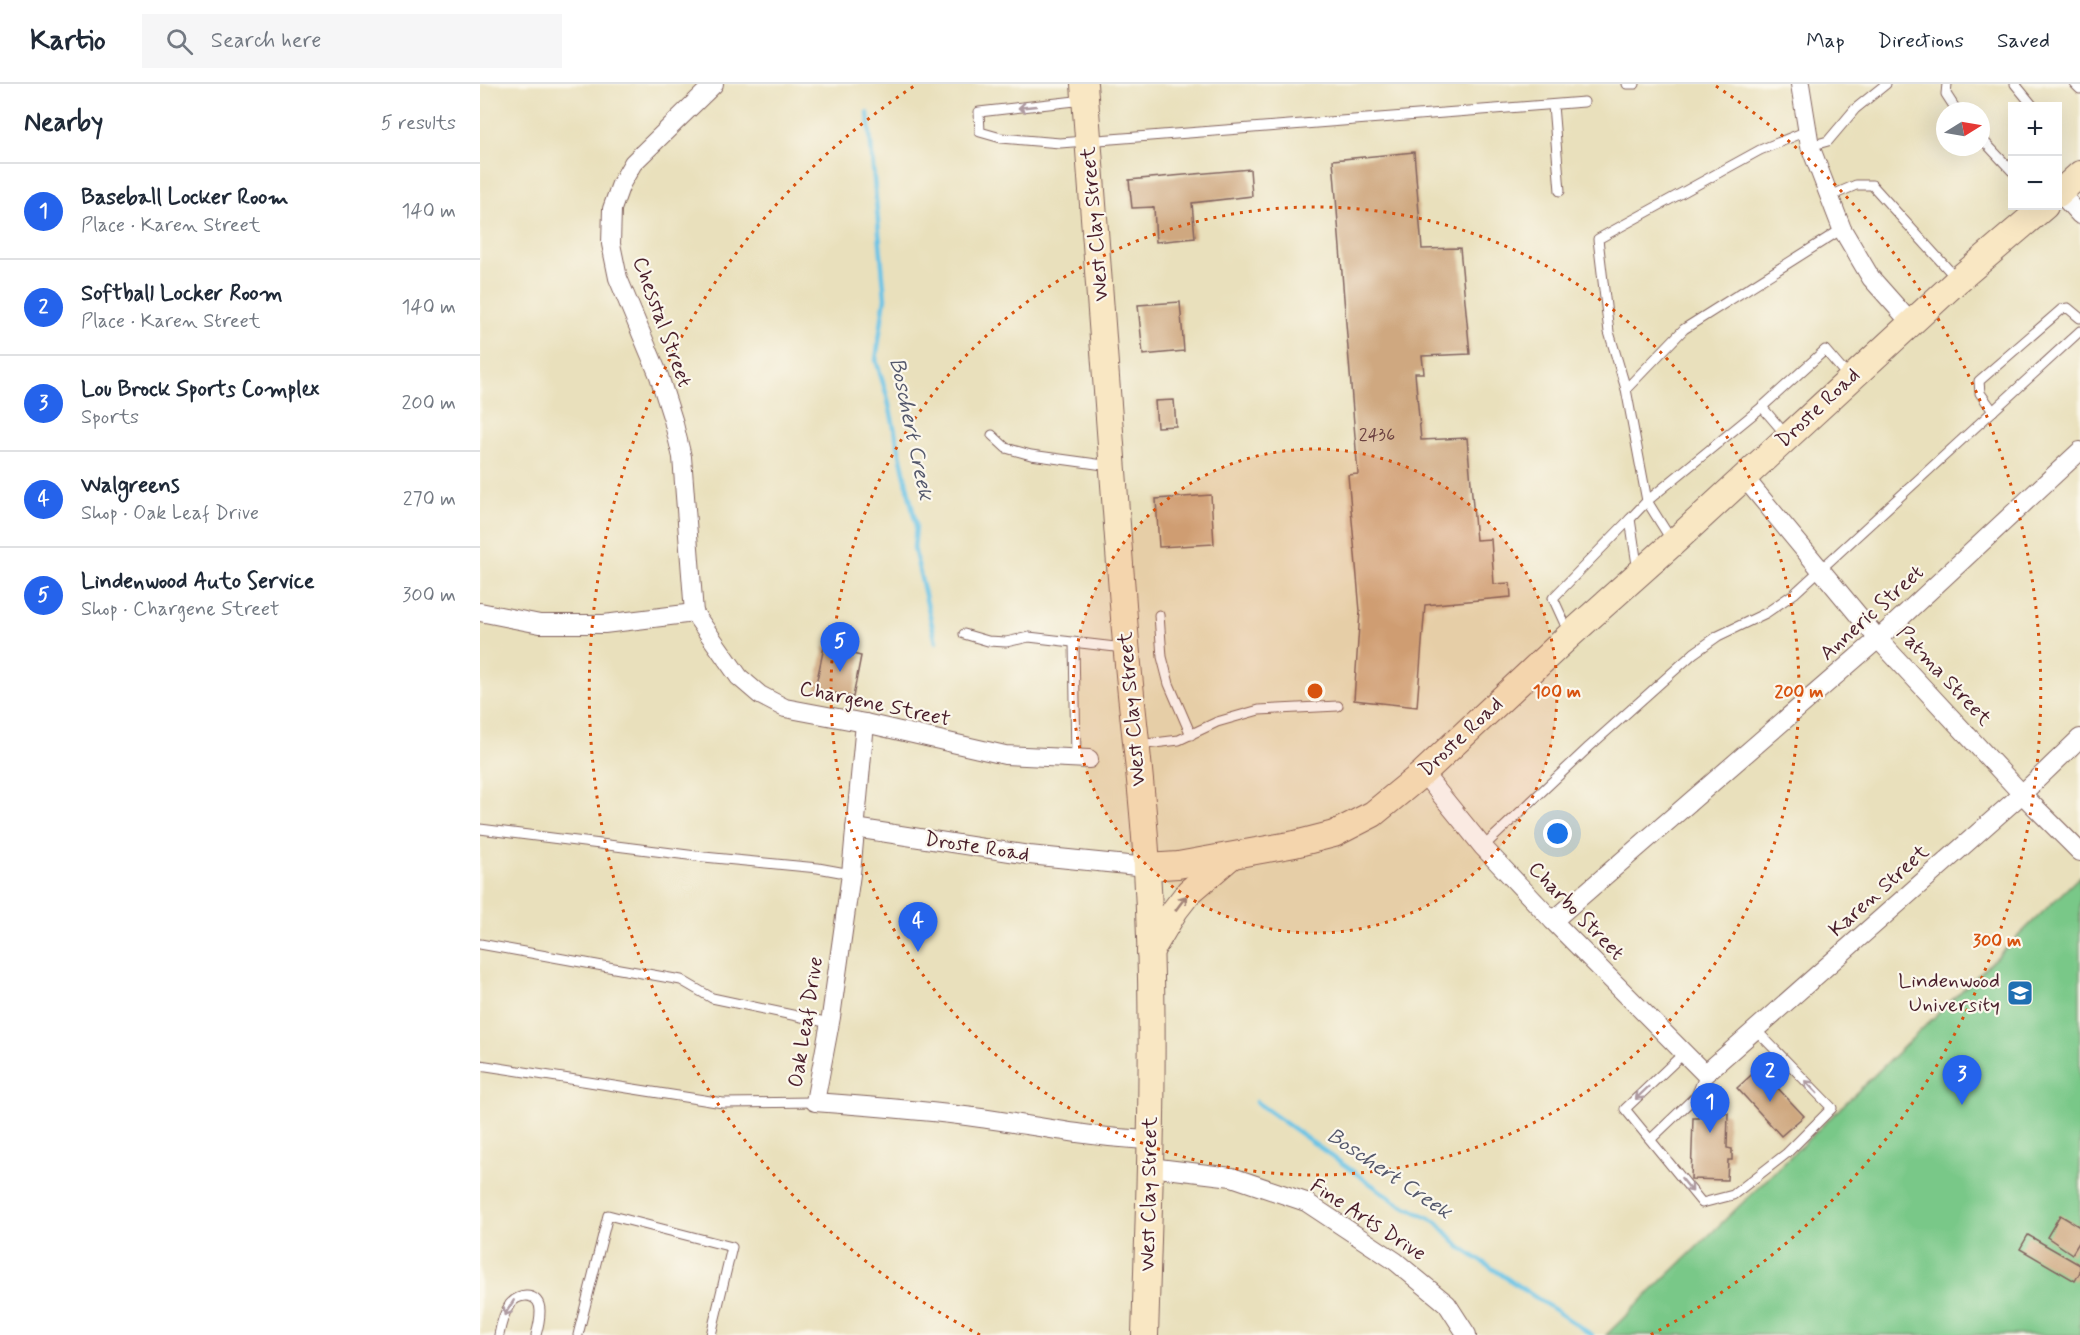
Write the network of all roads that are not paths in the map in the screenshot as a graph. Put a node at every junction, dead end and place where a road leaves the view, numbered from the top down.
1 (714, 84) edge
2 (1626, 84) edge
3 (1635, 84) edge
4 (1800, 84) edge
5 (1887, 84) edge
6 (1947, 84) edge
7 (2015, 84) edge
8 (2075, 84) edge
9 (2080, 89) edge
10 (1085, 92) edge
11 (1584, 102) dead end
12 (1951, 102) edge
13 (2030, 102) edge
14 (1552, 105) junction
15 (1809, 139) junction
16 (1089, 142) junction
17 (1990, 147) edge
18 (2008, 166) edge
19 (2080, 174) edge
20 (2062, 190) edge
21 (1560, 191) dead end
22 (1828, 197) junction
23 (2062, 203) edge
24 (2039, 210) edge
25 (2080, 215) edge
26 (1842, 229) junction
27 (1958, 280) junction
28 (2080, 318) edge
29 (1911, 323) junction
30 (2080, 331) edge
31 (1850, 379) junction
32 (1626, 389) junction
33 (1762, 407) junction
34 (1993, 411) junction
35 (992, 435) dead end
36 (1788, 436) junction
37 (2080, 451) edge
38 (1113, 466) junction
39 (1743, 476) junction
40 (1647, 501) junction
41 (1630, 519) junction
42 (1673, 543) junction
43 (1820, 569) junction
44 (1638, 574) junction
45 (480, 612) edge
46 (694, 613) junction
47 (1159, 615) dead end
48 (964, 634) dead end
49 (1570, 635) junction
50 (1878, 639) junction
51 (1074, 643) junction
52 (1126, 648) junction
53 (1338, 706) dead end
54 (865, 723) junction
55 (1191, 735) junction
56 (2080, 738) edge
57 (1136, 745) junction
58 (1082, 758) joint
59 (1423, 773) junction
60 (2022, 794) junction
61 (855, 828) junction
62 (480, 829) edge
63 (1484, 847) junction
64 (2080, 852) edge
65 (1231, 857) junction
66 (1147, 867) junction
67 (851, 874) junction
68 (1553, 921) junction
69 (480, 944) edge
70 (1150, 952) junction
71 (830, 1023) junction
72 (1756, 1030) junction
73 (1684, 1053) junction
74 (480, 1065) edge
75 (1706, 1074) junction
76 (815, 1102) junction
77 (1651, 1139) junction
78 (1150, 1140) junction
79 (1150, 1167) junction
80 (499, 1335) edge
81 (536, 1335) edge
82 (578, 1335) edge
83 (711, 1335) edge
84 (1145, 1335) edge
85 (1467, 1335) edge

1 - 46 street, Chesstal Street
2 - 3 lane
4 - 15 street
5 - 15 lane
6 - 12 lane
7 - 13 lane
8 - 9 lane
10 - 16 main road, West Clay Street
10 -> 16 lane
11 - 14 lane
14 - 16 lane
14 - 21 lane
15 - 22 street
15 - 32 lane
16 - 38 main road, West Clay Street
17 - 18 lane
19 - 20 main road, Droste Road
22 - 26 street
22 - 27 lane
23 - 25 street
24 - 27 main road, Droste Road
26 - 29 street
26 - 32 lane
27 - 29 main road, Droste Road
28 - 34 lane
29 - 31 main road, Droste Road
30 - 34 lane
31 - 33 lane
31 - 36 main road, Droste Road
32 - 40 lane
33 - 36 lane
33 - 40 lane
34 - 43 lane
35 - 38 lane
36 - 39 main road, Droste Road
37 - 50 street, Anneric Street
38 - 52 main road, West Clay Street
39 - 42 main road, Droste Road
39 - 43 street, Patma Street
40 - 41 lane
40 - 42 lane
41 - 44 lane
41 - 49 lane
42 - 44 main road, Droste Road
43 - 50 street, Patma Street
43 - 63 lane
44 - 49 main road, Droste Road
45 - 46 street
46 - 54 street, Chargene Street
47 - 55 lane
48 - 51 lane
49 - 59 main road, Droste Road
50 - 60 street, Patma Street
50 - 68 street, Anneric Street
51 - 52 lane
51 - 58 lane
52 - 57 main road, West Clay Street
53 - 55 lane
54 - 58 street, Chargene Street
54 - 61 street, Oak Leaf Drive
55 - 57 lane
56 - 60 street, Karen Street
57 - 66 main road, West Clay Street
59 - 63 street, Charbo Street
59 - 65 main road, Droste Road
60 - 64 street, Patma Street
60 - 72 street, Karen Street
61 - 66 street, Droste Road
61 - 67 street, Oak Leaf Drive
62 - 67 lane
63 - 68 street, Charbo Street
65 - 66 main road, Droste Road
70 -> 65 main road
66 - 70 main road, West Clay Street
67 - 71 street, Oak Leaf Drive
68 - 73 street, Charbo Street
69 - 71 lane
70 - 78 main road, West Clay Street
71 - 76 street, Oak Leaf Drive
72 - 75 street, Karen Street
77 -> 72 lane
73 - 75 street, Charbo Street
73 -> 77 lane
74 - 76 lane
75 - 77 lane
76 - 78 street, Oak Leaf Drive
78 - 79 main road, West Clay Street
79 - 84 main road, West Clay Street
79 - 85 street, Fine Arts Drive
81 -> 80 lane
82 - 83 lane

